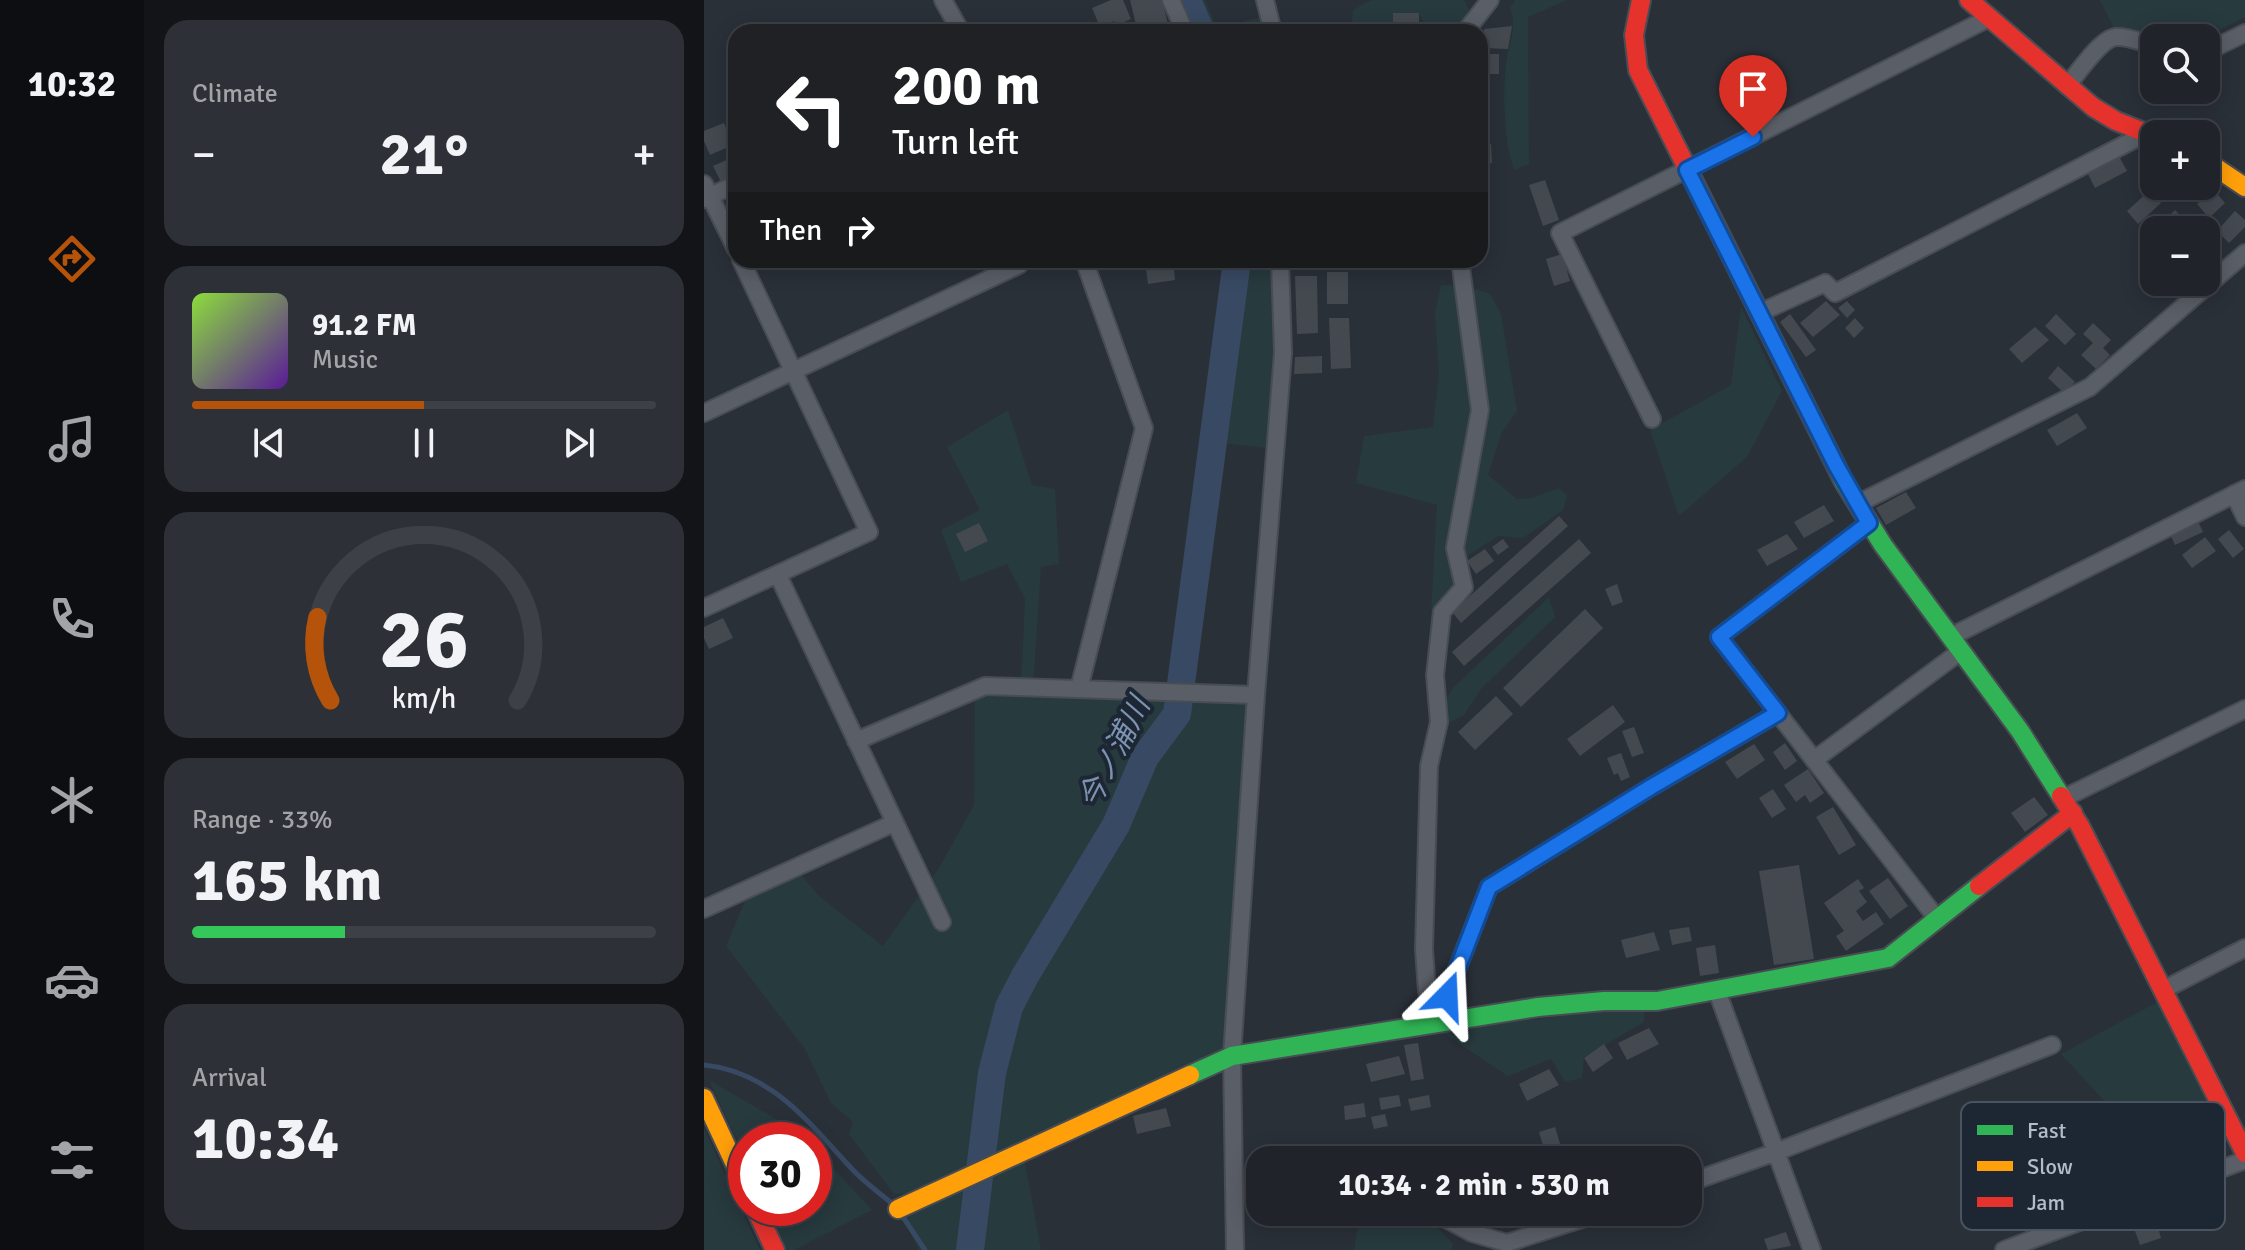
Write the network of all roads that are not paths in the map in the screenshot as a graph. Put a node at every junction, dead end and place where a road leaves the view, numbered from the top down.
1 (943, 0) edge
2 (1171, 0) edge
3 (1265, 0) edge
4 (1490, 0) edge
5 (1641, 0) edge
6 (1969, 0) edge
7 (1989, 18) junction
8 (956, 24) edge
9 (1182, 24) edge
10 (1271, 24) edge
11 (1471, 24) edge
12 (2245, 33) edge
13 (2140, 42) edge
14 (2220, 45) edge
15 (2067, 86) junction
16 (2140, 130) edge
17 (2140, 139) edge
18 (1687, 170) junction
19 (2220, 170) edge
20 (728, 186) edge
21 (2245, 187) edge
22 (706, 193) edge
23 (728, 234) edge
24 (2245, 253) edge
25 (745, 268) edge
26 (1013, 268) edge
27 (1087, 268) edge
28 (1280, 268) edge
29 (1461, 268) edge
30 (1759, 313) junction
31 (793, 370) junction
32 (704, 413) edge
33 (1652, 419) dead end
34 (2239, 492) edge
35 (1857, 504) junction
36 (2245, 517) edge
37 (1869, 523) junction
38 (778, 575) junction
39 (704, 608) edge
40 (1955, 644) junction
41 (1079, 689) junction
42 (1256, 695) junction
43 (2245, 709) edge
44 (1778, 713) junction
45 (856, 741) junction
46 (1814, 760) junction
47 (2068, 806) junction
48 (894, 823) junction
49 (704, 909) edge
50 (1938, 920) junction
51 (942, 922) dead end
52 (2245, 948) edge
53 (2163, 990) junction
54 (1717, 991) junction
55 (1436, 1023) junction
56 (2052, 1045) dead end
57 (1232, 1056) junction
58 (704, 1098) edge
59 (2219, 1102) edge
60 (2225, 1113) edge
61 (728, 1149) edge
62 (1776, 1152) junction
63 (2245, 1153) edge
64 (2245, 1160) edge
65 (2225, 1167) edge
66 (1702, 1178) edge
67 (898, 1209) dead end
68 (764, 1226) edge
69 (1459, 1226) edge
70 (1560, 1226) edge
71 (2058, 1230) edge
72 (775, 1250) edge
73 (1235, 1250) edge
74 (1812, 1250) edge
75 (2004, 1250) edge

1 - 8 street
2 - 9 street
3 - 10 street
4 - 11 street
5 - 18 street
6 - 7 street
7 - 15 street
7 - 18 street
12 - 14 street
13 - 15 street
15 - 16 street
17 - 30 street
18 - 30 street
18 - 33 street
19 - 21 street
20 - 22 street
22 - 23 street
24 - 35 street
25 - 31 street
26 - 31 street
27 - 41 street
28 - 42 street
29 - 55 street
30 - 35 street
31 - 32 street
31 - 38 street
34 - 36 street
34 - 40 street
35 - 37 street
37 - 40 street
37 - 44 street
38 - 39 street
38 - 45 street
40 - 46 street
40 - 47 street
41 - 42 street
41 - 45 street
42 - 57 street
43 - 47 street
44 - 46 street
44 - 55 street
45 - 48 street
46 - 50 street
47 - 50 street
47 - 53 street
48 - 49 street
48 - 51 street
50 - 54 street
52 - 53 street
53 - 59 street
54 - 55 street
54 - 62 street
55 - 57 street
56 - 62 street
57 - 67 street
57 - 73 street
58 - 61 street
60 - 63 street
62 - 66 street
62 - 74 street
64 - 65 street
68 - 72 street
69 - 70 street
71 - 75 street

